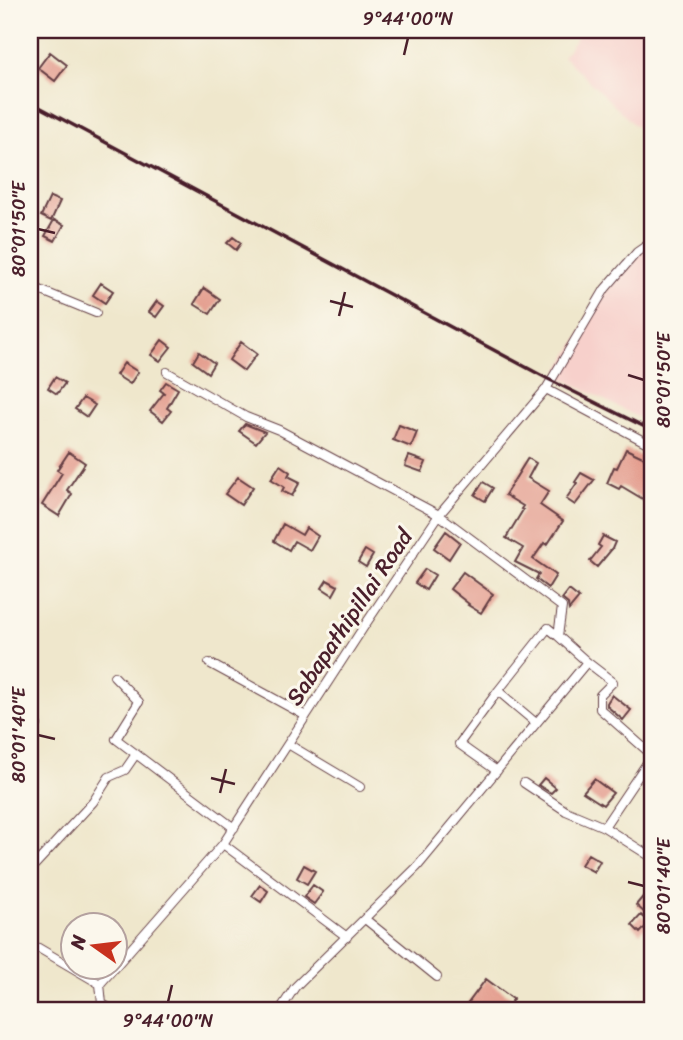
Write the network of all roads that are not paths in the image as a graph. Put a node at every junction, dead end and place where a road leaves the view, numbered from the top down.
1 (648, 139) dead end
2 (653, 165) edge
3 (653, 242) edge
4 (30, 286) edge
5 (96, 313) dead end
6 (167, 372) dead end
7 (546, 389) junction
8 (653, 446) edge
9 (439, 515) junction
10 (558, 636) junction
11 (587, 662) junction
12 (209, 663) dead end
13 (114, 676) dead end
14 (498, 691) junction
15 (306, 716) junction
16 (536, 723) junction
17 (288, 744) junction
18 (136, 754) junction
19 (653, 754) edge
20 (497, 771) junction
21 (524, 783) dead end
22 (360, 787) dead end
23 (604, 827) junction
24 (233, 828) junction
25 (223, 844) junction
26 (653, 858) edge
27 (30, 870) edge
28 (365, 919) junction
29 (347, 937) junction
30 (30, 943) edge
31 (130, 949) edge
32 (437, 977) dead end
33 (102, 981) edge
34 (100, 984) junction
35 (113, 1010) edge
36 (280, 1010) edge

1 - 2 street
3 - 7 street, Sabapathipillai Road
4 - 5 street
6 - 9 street
7 - 8 street
7 - 9 street, Sabapathipillai Road
9 - 10 street
9 - 15 street, Sabapathipillai Road
10 - 11 street
10 - 14 street
11 - 16 street
11 - 19 street
12 - 15 street
13 - 18 street
14 - 16 street
14 - 20 street
15 - 17 street, Sabapathipillai Road
16 - 20 street
17 - 22 street
17 - 24 street, Sabapathipillai Road
18 - 24 street
18 - 27 street
19 - 23 street
20 - 28 street
21 - 23 street
23 - 26 street
24 - 25 street, Sabapathipillai Road
25 - 29 street
25 - 31 street, Sabapathipillai Road
28 - 29 street
28 - 32 street
29 - 36 street
30 - 34 street
33 - 34 street, Sabapathipillai Road
34 - 35 street

